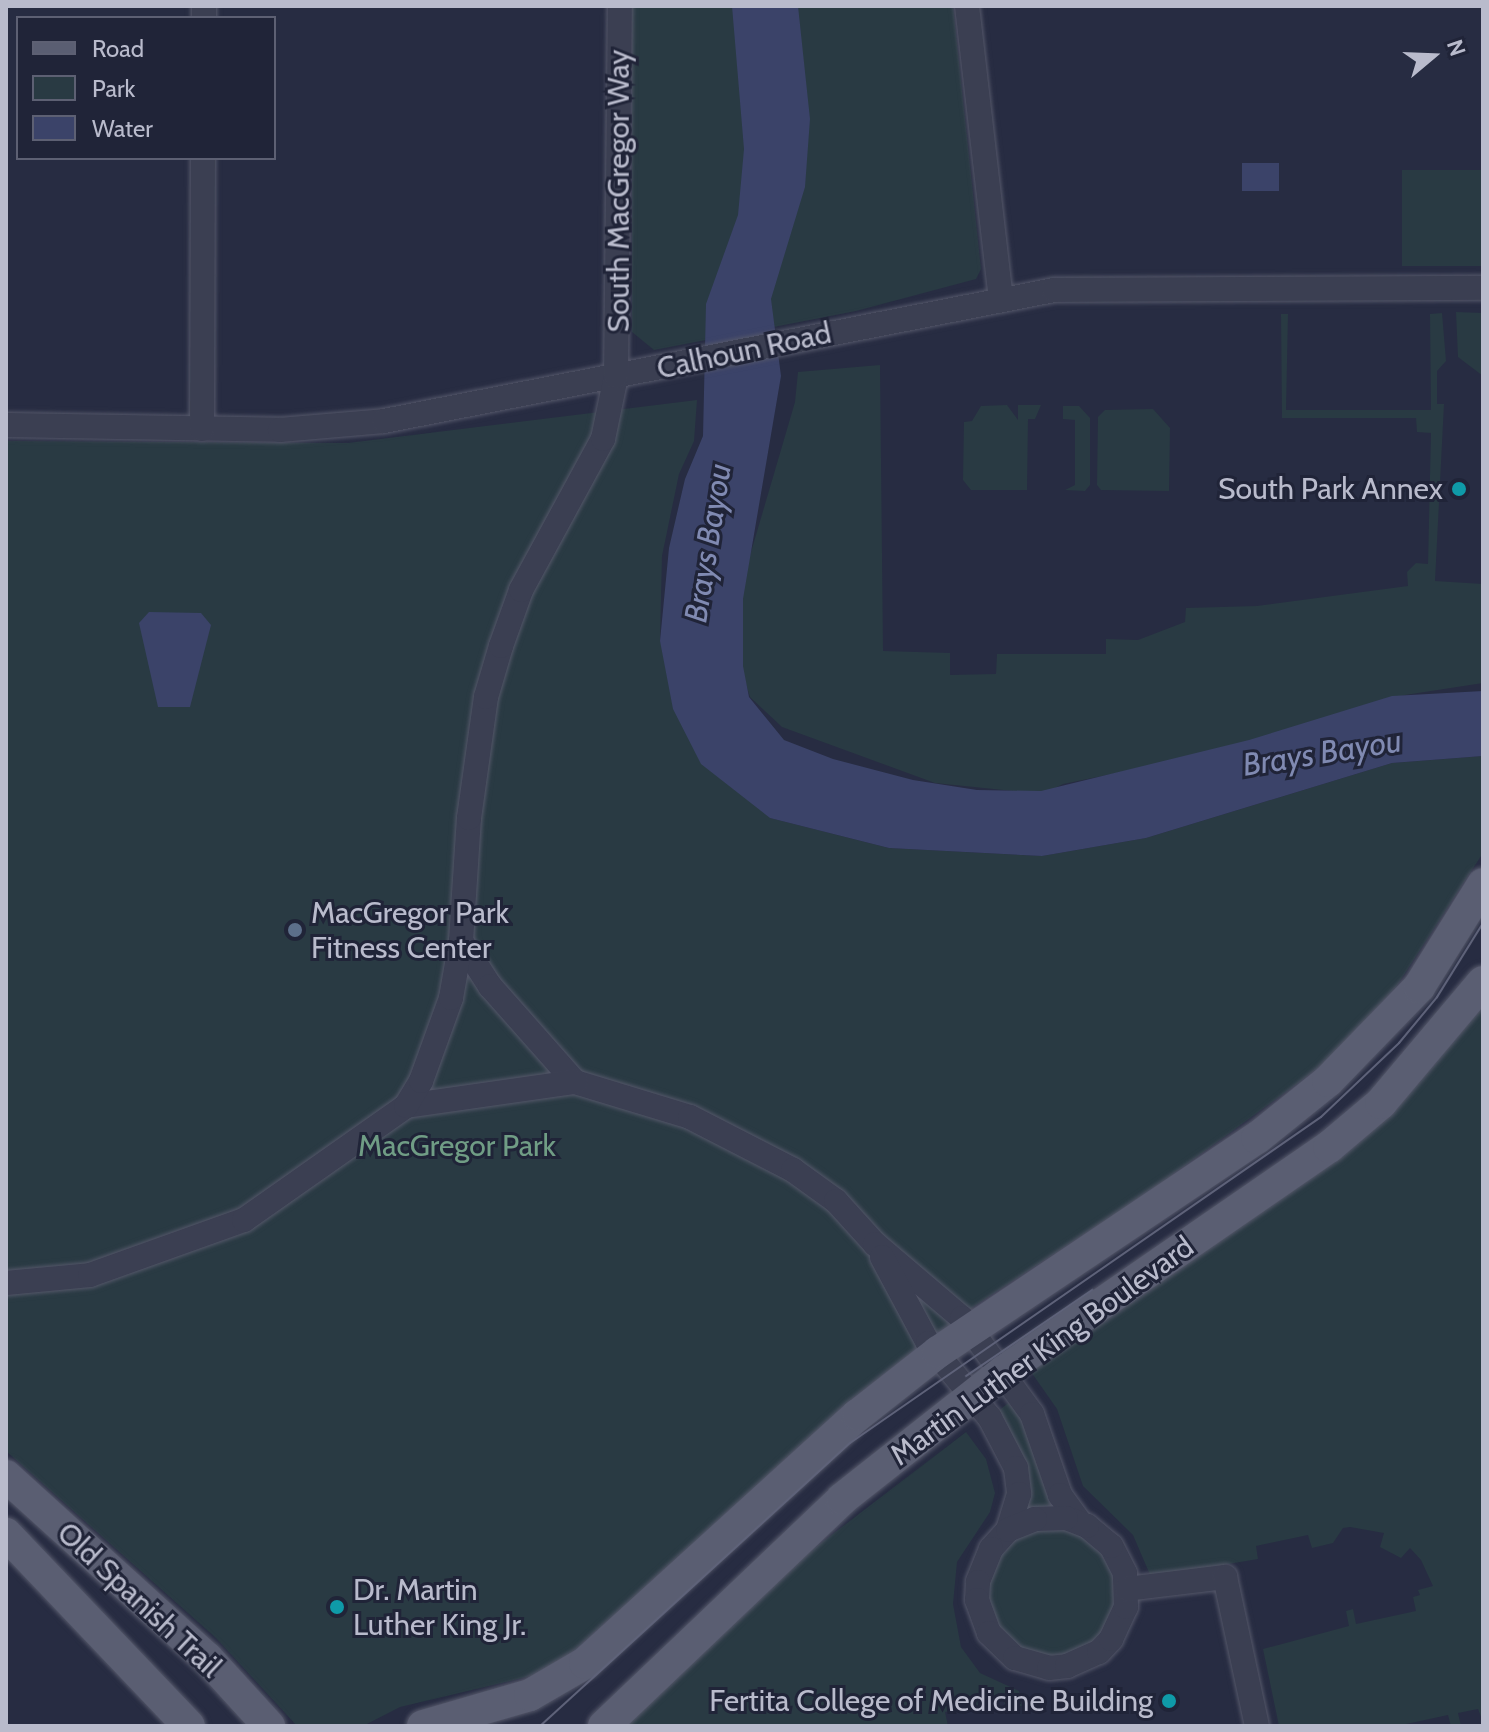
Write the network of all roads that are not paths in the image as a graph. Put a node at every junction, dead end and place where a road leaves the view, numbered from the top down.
1 (620, 6) edge
2 (967, 6) edge
3 (203, 160) edge
4 (1483, 288) edge
5 (1001, 299) junction
6 (616, 376) junction
7 (6, 425) edge
8 (202, 429) junction
9 (1483, 884) edge
10 (461, 941) junction
11 (1483, 982) edge
12 (575, 1082) junction
13 (406, 1106) junction
14 (875, 1244) junction
15 (6, 1283) edge
16 (972, 1329) junction
17 (938, 1352) junction
18 (1004, 1371) junction
19 (972, 1395) junction
20 (6, 1476) edge
21 (1078, 1520) junction
22 (1008, 1530) junction
23 (6, 1534) edge
24 (1127, 1589) junction
25 (189, 1726) edge
26 (269, 1726) edge
27 (423, 1726) edge
28 (604, 1726) edge
29 (1257, 1726) edge

1 - 6 street, South MacGregor Way
2 - 5 street
3 - 8 street
4 - 5 street, Calhoun Road
5 - 6 street, Calhoun Road
6 - 8 street, Calhoun Road
6 - 10 street, South MacGregor Way
7 - 8 street, Calhoun Road
9 - 16 main road, Martin Luther King Boulevard
10 - 12 street
10 - 13 street, South MacGregor Way
11 - 18 main road, Martin Luther King Boulevard
12 - 13 street
12 - 14 street
13 - 15 street
14 - 16 street
14 - 17 street
16 - 17 main road, Martin Luther King Boulevard
16 - 18 street
17 - 19 street
17 - 27 main road, Martin Luther King Boulevard
18 - 19 main road, Martin Luther King Boulevard
18 - 21 street
19 - 22 street
19 - 28 main road, Martin Luther King Boulevard
20 - 26 main road, Old Spanish Trail
21 - 22 street
21 - 24 street
22 - 24 street
23 - 25 main road, Old Spanish Trail
24 - 29 street

